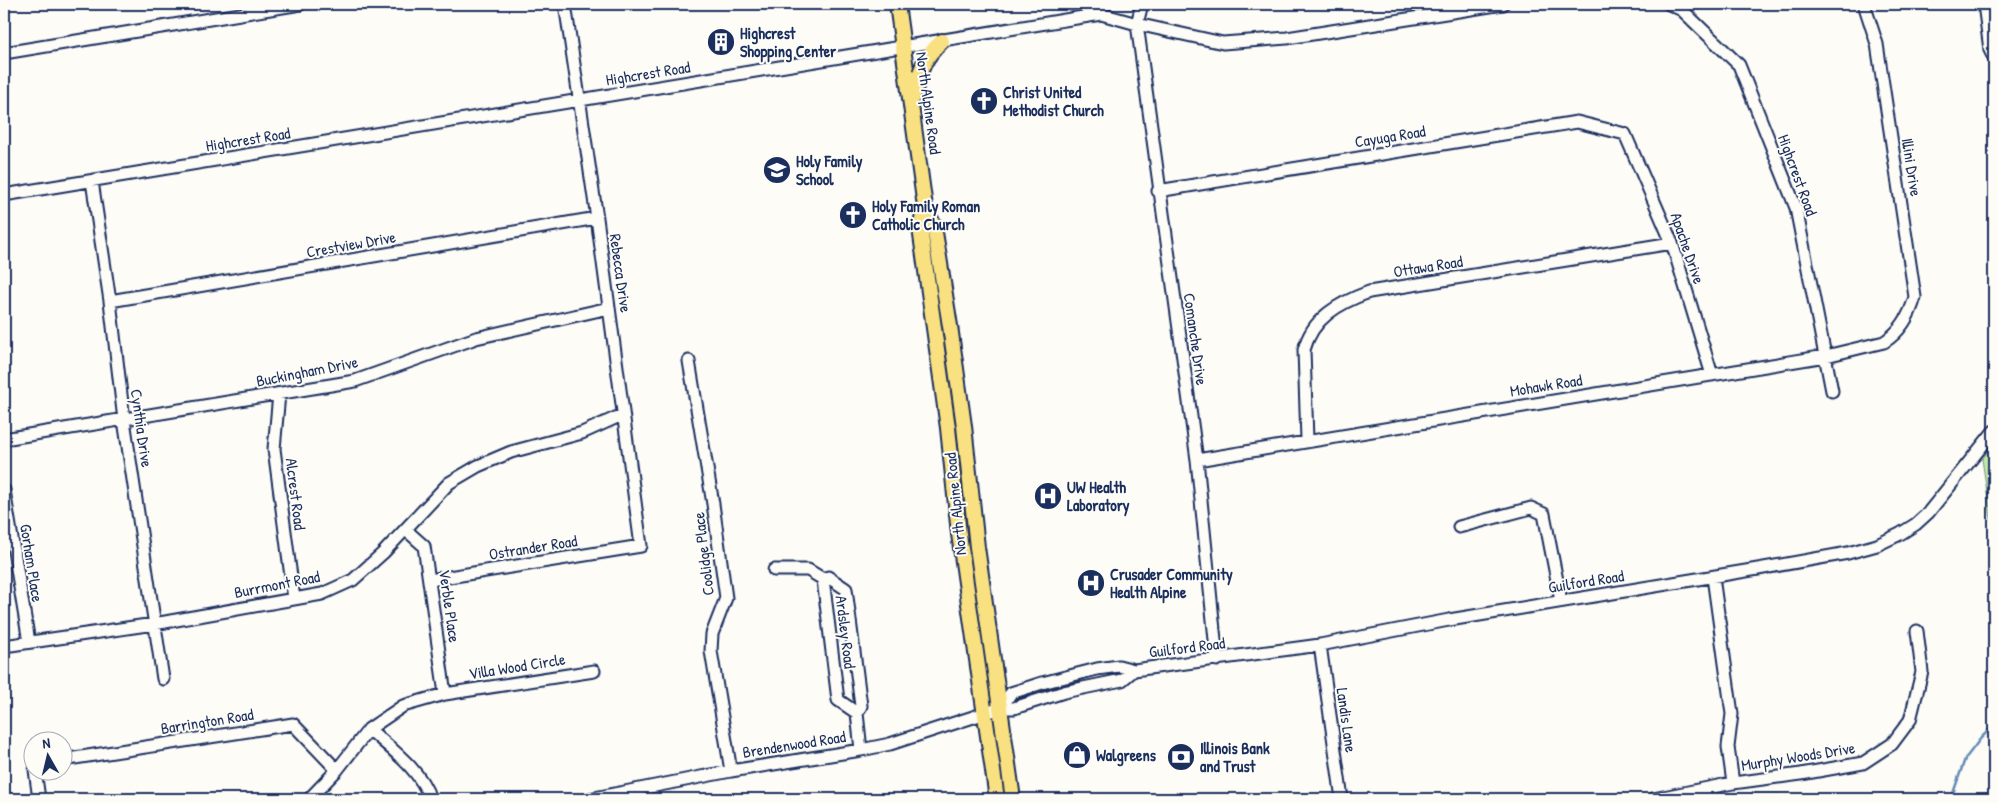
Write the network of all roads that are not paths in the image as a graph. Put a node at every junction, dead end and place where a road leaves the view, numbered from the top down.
1 (301, 4) edge
2 (564, 4) edge
3 (897, 4) edge
4 (1142, 4) edge
5 (1503, 4) edge
6 (1669, 4) edge
7 (1864, 4) edge
8 (1984, 4) edge
9 (1683, 7) edge
10 (1136, 24) junction
11 (942, 41) junction
12 (904, 47) junction
13 (4, 53) edge
14 (1994, 58) edge
15 (579, 100) junction
16 (911, 105) junction
17 (1626, 134) joint
18 (92, 181) junction
19 (1158, 191) junction
20 (4, 195) edge
21 (925, 208) junction
22 (597, 218) junction
23 (1672, 244) junction
24 (110, 301) junction
25 (609, 308) junction
26 (1897, 333) joint
27 (1826, 356) junction
28 (689, 361) dead end
29 (1712, 375) junction
30 (1832, 391) dead end
31 (279, 394) junction
32 (622, 415) junction
33 (124, 420) junction
34 (1994, 430) edge
35 (4, 439) edge
36 (1307, 440) junction
37 (1197, 460) junction
38 (4, 490) edge
39 (1459, 527) dead end
40 (406, 530) junction
41 (640, 546) joint
42 (774, 570) dead end
43 (1713, 577) junction
44 (823, 579) junction
45 (430, 580) junction
46 (294, 599) junction
47 (1561, 601) junction
48 (154, 624) junction
49 (1917, 631) dead end
50 (29, 642) junction
51 (1320, 645) junction
52 (4, 646) edge
53 (1217, 660) junction
54 (594, 671) dead end
55 (163, 679) dead end
56 (445, 694) junction
57 (1001, 708) junction
58 (857, 713) junction
59 (985, 713) junction
60 (369, 729) junction
61 (861, 750) junction
62 (72, 758) edge
63 (337, 770) junction
64 (731, 771) junction
65 (36, 780) edge
66 (1733, 783) junction
67 (39, 799) edge
68 (309, 799) edge
69 (430, 799) edge
70 (589, 799) edge
71 (593, 799) edge
72 (997, 799) edge
73 (1013, 799) edge
74 (1342, 799) edge
75 (1653, 799) edge

1 - 13 street
2 - 15 street, Rebecca Drive
3 - 12 main road, North Alpine Road
4 - 10 street
5 - 10 street, Highcrest Road
6 - 9 street, Highcrest Road
7 - 26 street, Illini Drive
8 - 14 street
9 - 27 street, Highcrest Road
10 - 11 street, Highcrest Road
10 - 19 street, Comanche Drive
11 - 12 street, Highcrest Road
11 - 16 main road
12 - 15 street, Highcrest Road
12 - 16 main road, North Alpine Road
15 - 18 street, Highcrest Road
15 - 22 street, Rebecca Drive
16 - 21 main road, North Alpine Road
17 - 19 street, Cayuga Road
17 - 23 street, Apache Drive
18 - 20 street, Highcrest Road
18 - 24 street, Cynthia Drive
19 - 37 street, Comanche Drive
21 - 57 main road, North Alpine Road
21 - 59 main road, North Alpine Road
22 - 24 street, Crestview Drive
22 - 25 street, Rebecca Drive
23 - 29 street, Apache Drive
23 - 36 street, Ottawa Road
24 - 33 street, Cynthia Drive
25 - 31 street, Buckingham Drive
25 - 32 street, Rebecca Drive
26 - 27 street, Mohawk Road
27 - 29 street, Mohawk Road
27 - 30 street, Highcrest Road
28 - 64 street, Coolidge Place
29 - 36 street, Mohawk Road
31 - 33 street, Buckingham Drive
31 - 46 street, Alcrest Road
32 - 40 street, Burrmont Road
32 - 41 street, Rebecca Drive
33 - 35 street, Buckingham Drive
33 - 48 street, Cynthia Drive
34 - 43 street, Guilford Road
36 - 37 street, Mohawk Road
37 - 53 street, Comanche Drive
38 - 50 street, Gorham Place
39 - 47 street
40 - 45 street, Verble Place
40 - 46 street, Burrmont Road
41 - 45 street, Ostrander Road
42 - 44 street
43 - 47 street, Guilford Road
43 - 66 street, Murphy Woods Drive
44 - 58 street, Ardsley Road
44 - 58 street, Ardsley Road
45 - 56 street, Verble Place
46 - 48 street, Burrmont Road
47 - 51 street, Guilford Road
48 - 50 street, Burrmont Road
48 - 55 street, Cynthia Drive
49 - 66 street, Murphy Woods Drive
50 - 52 street, Burrmont Road
51 - 53 street, Guilford Road
51 - 74 street, Landis Lane
53 - 57 street, Guilford Road
54 - 56 street, Villa Wood Circle
56 - 60 street
57 - 59 street, Brendenwood Road
57 - 73 main road, North Alpine Road
58 - 61 street, Ardsley Road
59 - 61 street, Brendenwood Road
59 - 72 main road, North Alpine Road
60 - 63 street
60 - 69 street
61 - 64 street, Brendenwood Road
62 - 63 street, Barrington Road
63 - 68 street
64 - 71 street, Brendenwood Road
65 - 67 street
66 - 75 street, Murphy Woods Drive
70 - 71 street, Brendenwood Road

